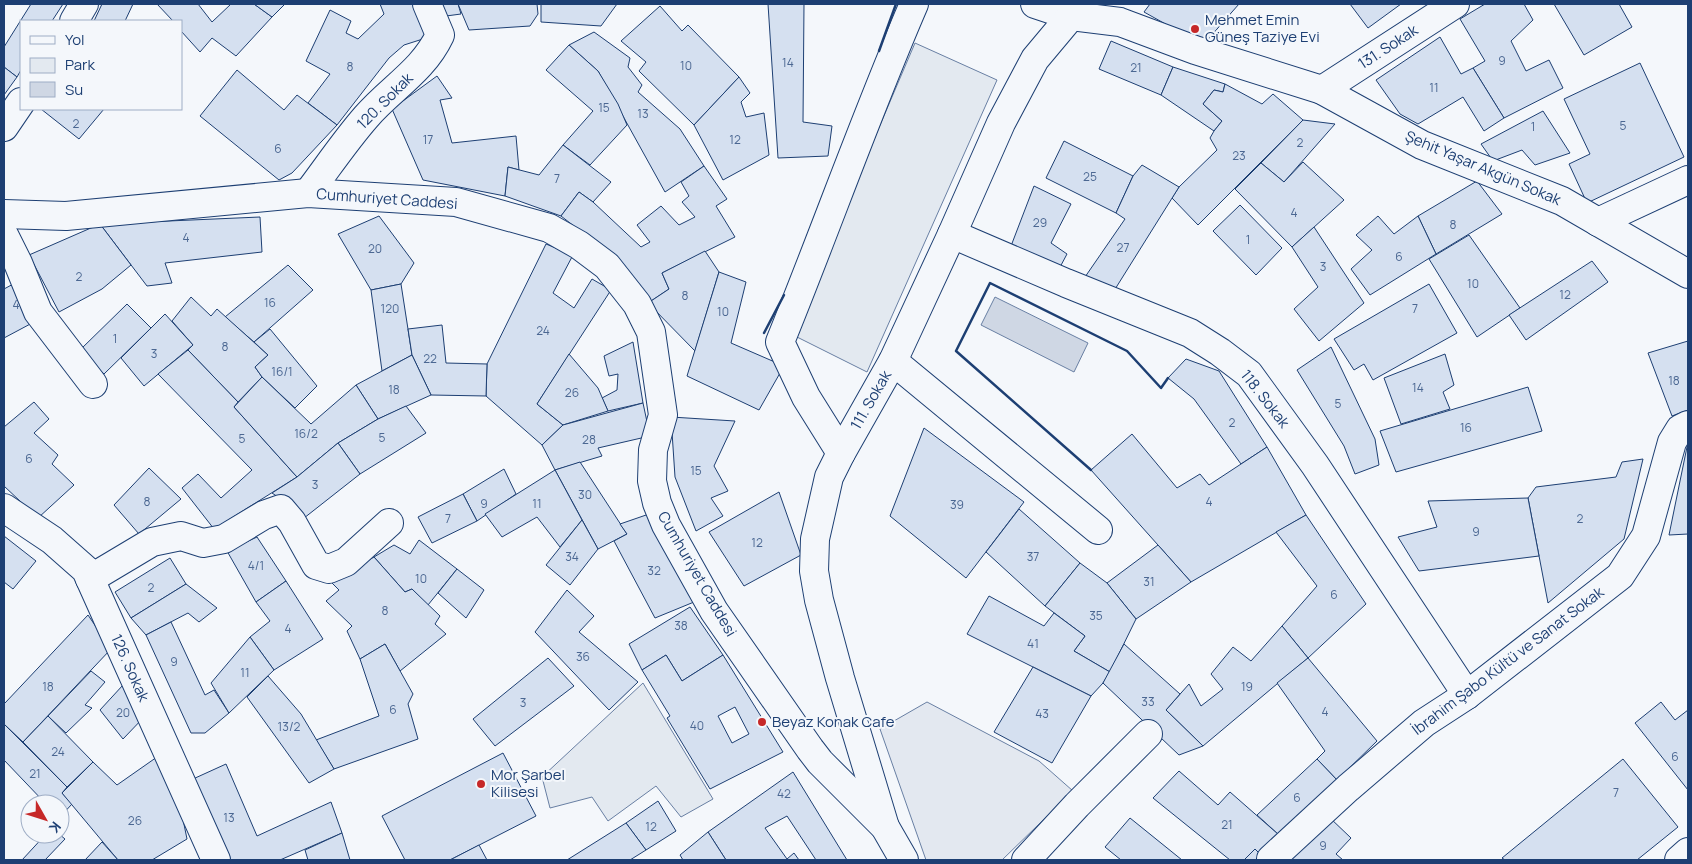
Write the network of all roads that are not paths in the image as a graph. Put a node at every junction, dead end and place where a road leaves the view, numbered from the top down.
1 (84, 4) edge
2 (427, 4) edge
3 (914, 4) edge
4 (1035, 4) edge
5 (1455, 4) edge
6 (1075, 10) edge
7 (75, 20) edge
8 (1322, 90) junction
9 (20, 103) edge
10 (4, 127) edge
11 (1688, 180) edge
12 (308, 193) junction
13 (4, 214) edge
14 (1598, 222) junction
15 (952, 234) junction
16 (4, 235) edge
17 (1688, 274) edge
18 (893, 361) junction
19 (93, 384) dead end
20 (1688, 425) edge
21 (840, 453) junction
22 (4, 508) edge
23 (389, 523) dead end
24 (1098, 530) dead end
25 (90, 579) junction
26 (1467, 695) junction
27 (1148, 734) dead end
28 (885, 828) junction
29 (1688, 852) edge
30 (1271, 859) dead end
31 (216, 860) edge
32 (904, 860) edge
33 (1026, 860) edge
34 (1678, 860) edge

1 - 7 street
2 - 12 street, 120. Sokak
3 - 21 street
4 - 6 street, Şehit Yaşar Akgün Sokak
5 - 8 street, 131. Sokak
6 - 8 street, Şehit Yaşar Akgün Sokak
6 - 15 street, 111. Sokak
8 - 14 street, Şehit Yaşar Akgün Sokak
9 - 10 street
11 - 14 street
12 - 13 street, Cumhuriyet Caddesi
12 - 28 street, Cumhuriyet Caddesi
14 - 17 street, Şehit Yaşar Akgün Sokak
15 - 18 street, 111. Sokak
15 - 26 street, 118. Sokak
16 - 19 street
18 - 21 street, 111. Sokak
18 - 24 street
20 - 26 street, İbrahim Şabo Kültü ve Sanat Sokak
21 - 28 street, 111. Sokak
22 - 25 street, 126. Sokak
23 - 25 street
25 - 31 street, 126. Sokak
26 - 30 street, İbrahim Şabo Kültü ve Sanat Sokak
27 - 33 street
28 - 32 street, Cumhuriyet Caddesi
29 - 34 street

